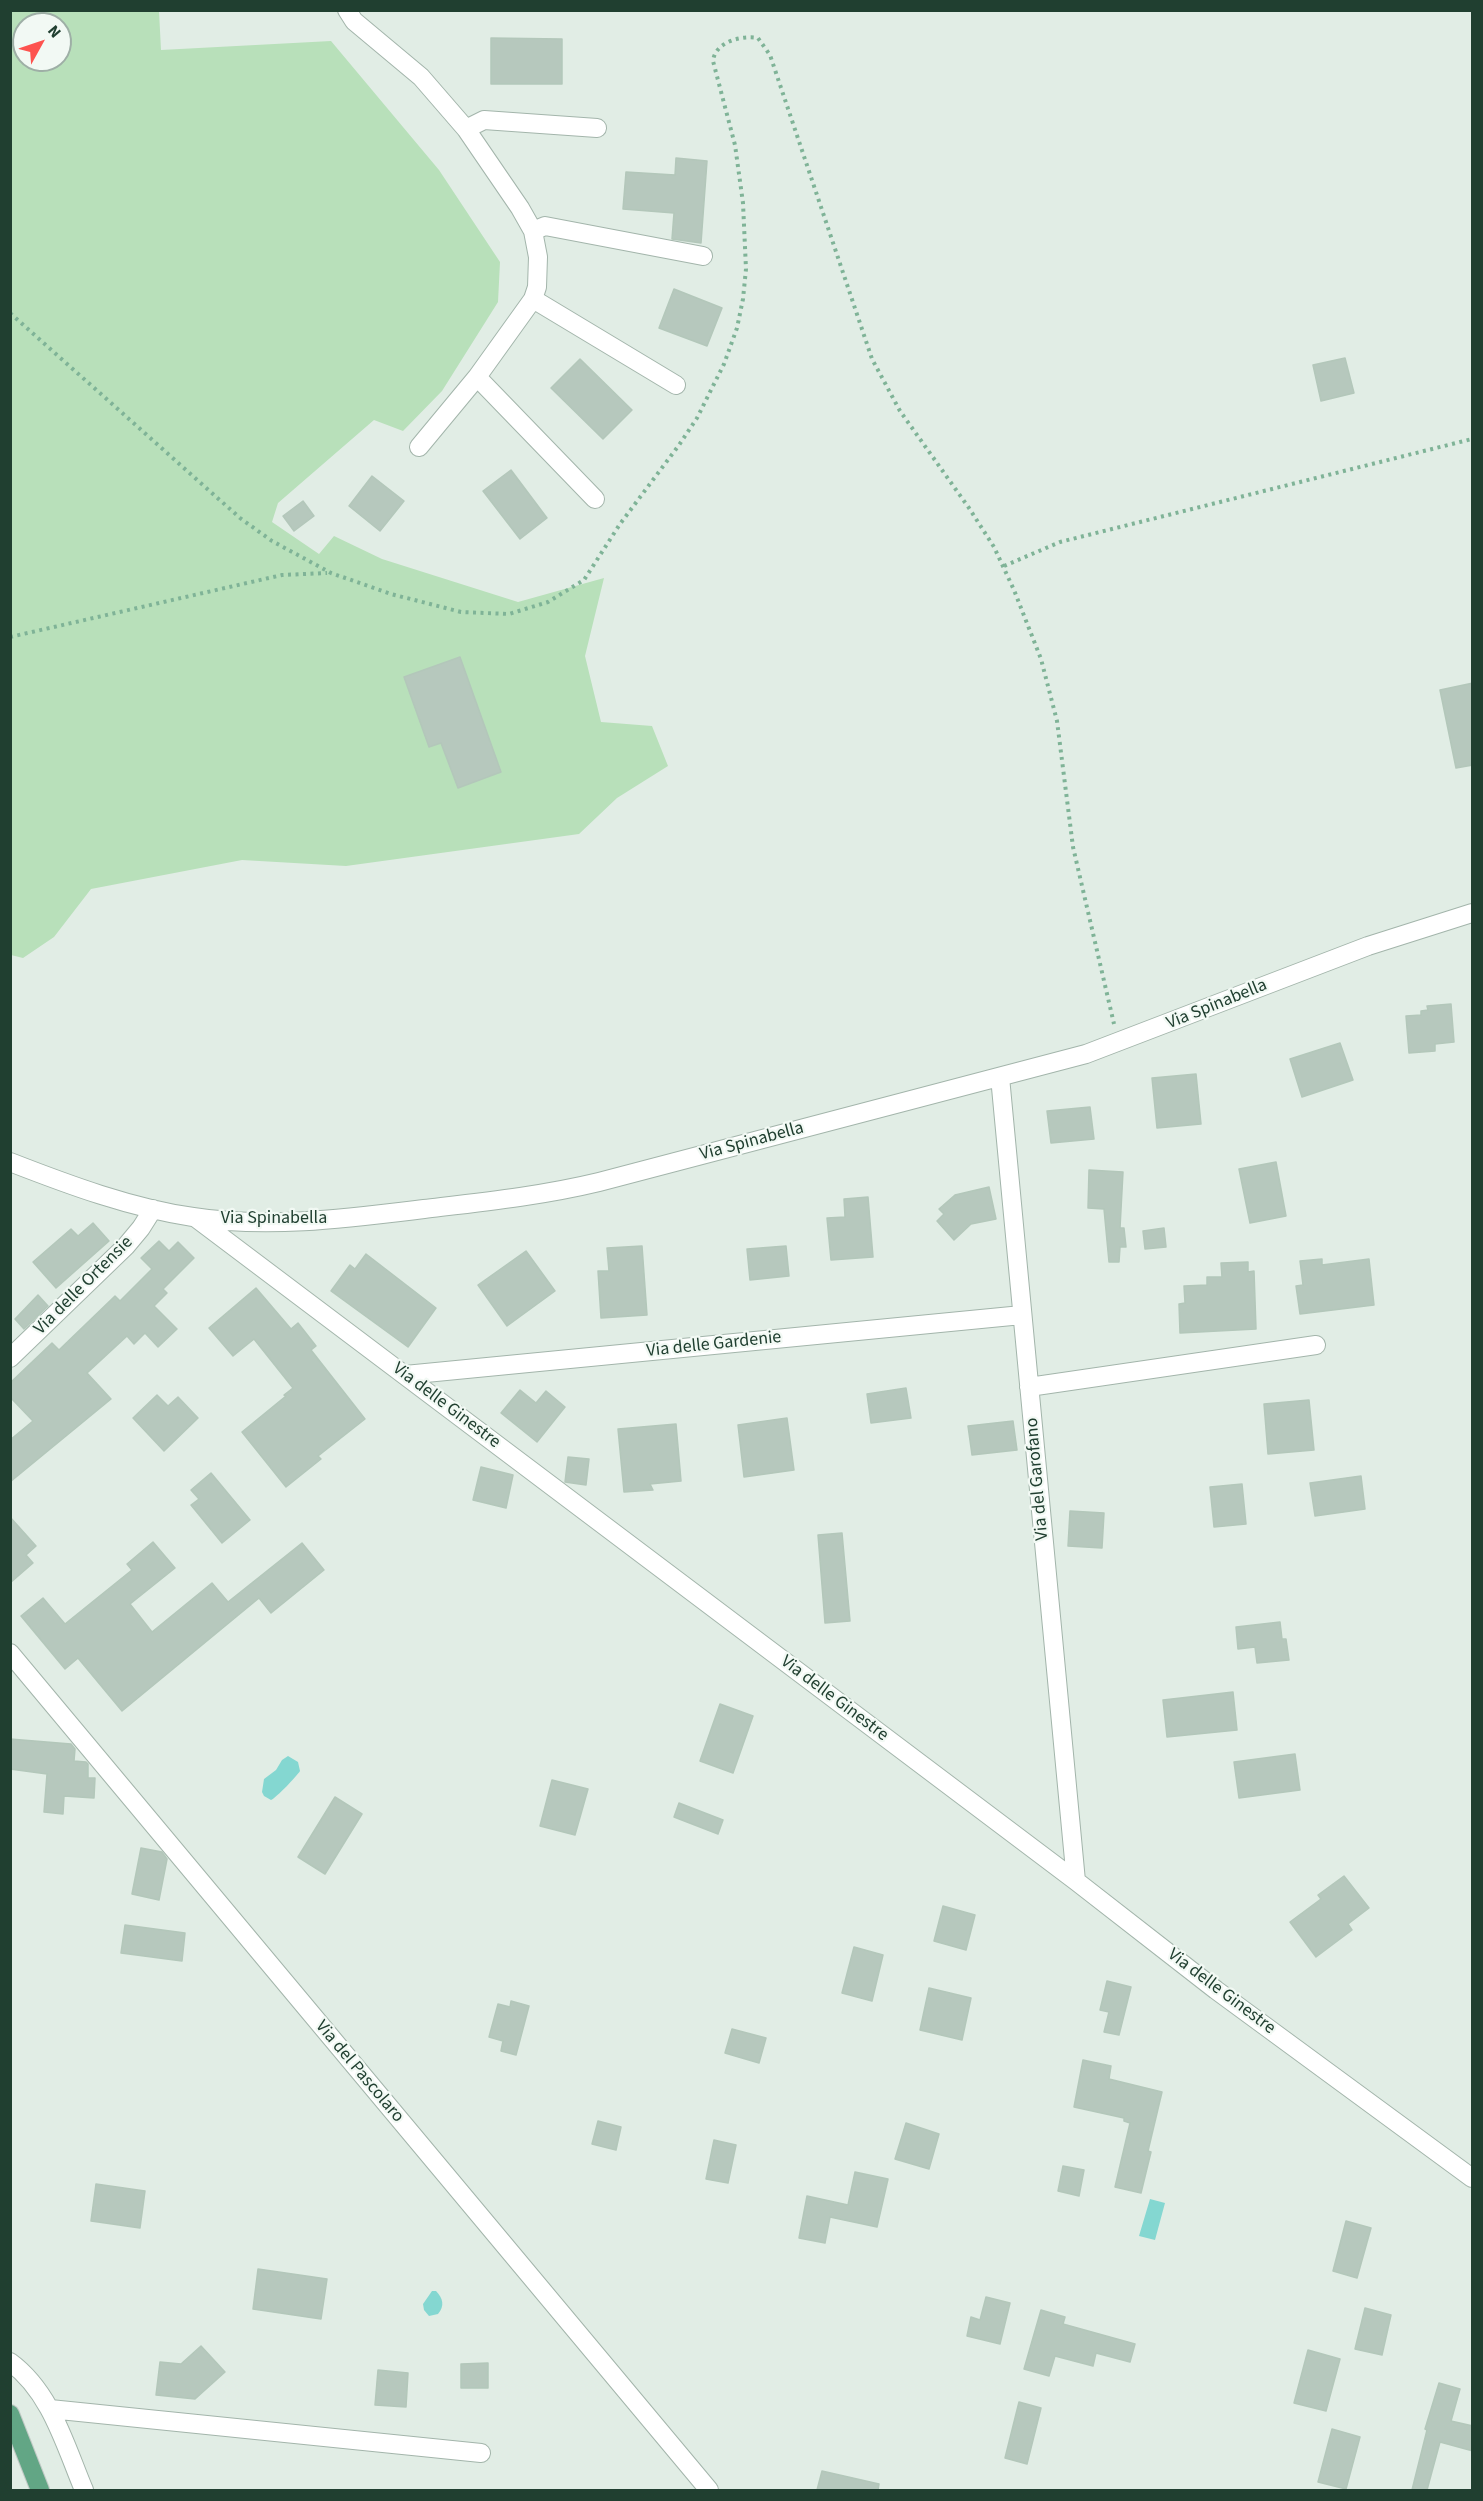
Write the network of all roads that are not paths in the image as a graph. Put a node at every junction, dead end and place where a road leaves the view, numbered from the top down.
1 (347, 10) edge
2 (597, 128) dead end
3 (466, 129) junction
4 (533, 231) junction
5 (703, 256) dead end
6 (533, 299) junction
7 (477, 377) junction
8 (676, 386) dead end
9 (418, 447) dead end
10 (595, 499) dead end
11 (1473, 913) edge
12 (1000, 1077) junction
13 (10, 1162) edge
14 (153, 1209) junction
15 (196, 1218) junction
16 (1022, 1315) junction
17 (1316, 1345) dead end
18 (10, 1358) edge
19 (405, 1375) junction
20 (1029, 1387) junction
21 (10, 1653) edge
22 (1076, 1881) junction
23 (1473, 2178) edge
24 (10, 2362) edge
25 (50, 2409) junction
26 (10, 2414) edge
27 (481, 2453) dead end
28 (40, 2490) edge
29 (84, 2490) edge
30 (709, 2490) edge

1 - 3 street
2 - 3 street
3 - 4 street
4 - 5 street
4 - 6 street
6 - 7 street
6 - 8 street
7 - 9 street
7 - 10 street
11 - 12 street, Via Spinabella
12 - 15 street, Via Spinabella
12 - 16 street, Via del Garofano
13 - 14 street, Via Spinabella
14 - 15 street, Via Spinabella
14 - 18 street, Via delle Ortensie
15 - 19 street, Via delle Ginestre
16 - 19 street, Via delle Gardenie
16 - 20 street, Via del Garofano
17 - 20 street
19 - 22 street, Via delle Ginestre
20 - 22 street, Via del Garofano
21 - 30 street, Via del Pascolaro
22 - 23 street, Via delle Ginestre
24 - 25 street
25 - 27 street
25 - 29 street
26 - 28 main road

